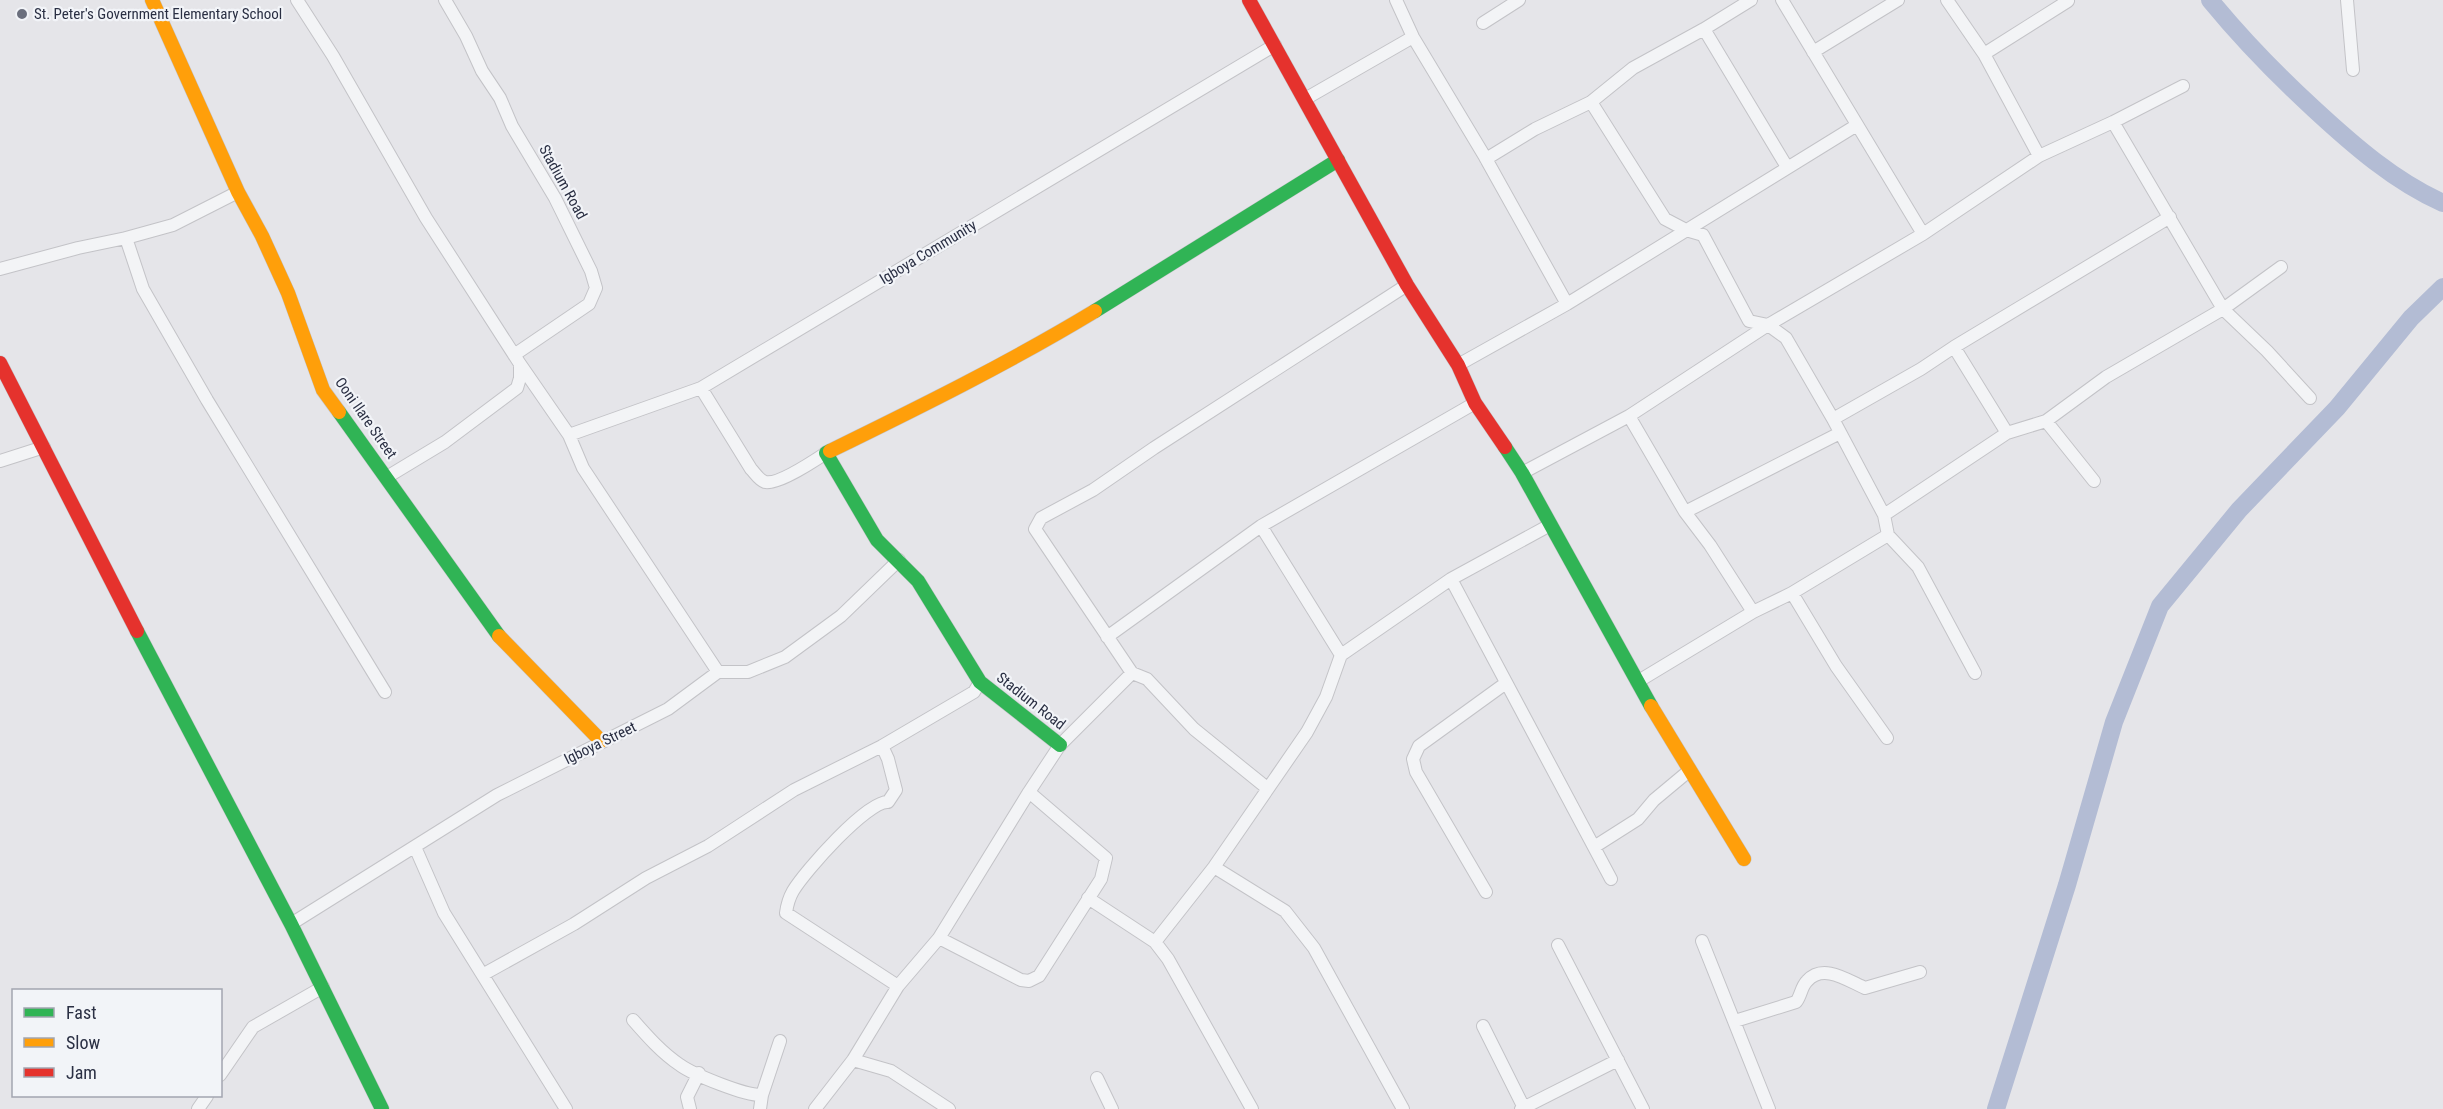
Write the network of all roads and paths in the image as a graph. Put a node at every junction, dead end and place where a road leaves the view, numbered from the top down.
1 (152, 0) edge
2 (297, 0) edge
3 (445, 0) edge
4 (1249, 0) edge
5 (1396, 0) edge
6 (1519, 0) edge
7 (1751, 0) edge
8 (1782, 0) edge
9 (1898, 0) edge
10 (1947, 0) edge
11 (2347, 0) edge
12 (2068, 1) edge
13 (1483, 23) dead end
14 (1704, 29) junction
15 (1413, 37) junction
16 (1275, 45) junction
17 (1813, 51) junction
18 (1984, 54) junction
19 (2353, 70) dead end
20 (2183, 86) dead end
21 (1305, 99) junction
22 (1591, 102) junction
23 (2113, 122) junction
24 (1857, 125) junction
25 (2039, 156) junction
26 (1486, 159) junction
27 (1338, 160) junction
28 (1787, 167) junction
29 (238, 192) junction
30 (2170, 217) junction
31 (1686, 230) junction
32 (1923, 234) junction
33 (126, 238) junction
34 (2281, 267) dead end
35 (0, 269) edge
36 (1407, 285) junction
37 (1567, 304) junction
38 (2223, 309) junction
39 (1768, 325) junction
40 (1954, 347) junction
41 (517, 359) junction
42 (0, 363) edge
43 (1458, 365) junction
44 (700, 388) junction
45 (2310, 398) dead end
46 (1475, 403) junction
47 (1629, 416) junction
48 (1833, 419) junction
49 (2046, 422) junction
50 (1840, 433) junction
51 (2007, 433) junction
52 (569, 435) junction
53 (44, 447) junction
54 (826, 453) junction
55 (0, 461) edge
56 (1522, 473) junction
57 (387, 477) junction
58 (2094, 481) dead end
59 (1685, 512) junction
60 (1884, 515) junction
61 (1550, 525) junction
62 (1261, 526) junction
63 (1888, 535) junction
64 (899, 560) junction
65 (1451, 579) junction
66 (1791, 593) junction
67 (1753, 612) junction
68 (1107, 637) junction
69 (1341, 655) junction
70 (718, 672) junction
71 (1132, 673) junction
72 (1975, 673) dead end
73 (980, 682) junction
74 (1637, 682) junction
75 (1506, 683) junction
76 (385, 692) dead end
77 (1887, 738) dead end
78 (601, 741) junction
79 (1060, 745) junction
80 (882, 746) junction
81 (1690, 771) junction
82 (1267, 788) junction
83 (1029, 792) junction
84 (415, 847) junction
85 (1594, 847) junction
86 (1744, 859) dead end
87 (1214, 867) junction
88 (1611, 879) dead end
89 (1486, 891) dead end
90 (1088, 898) junction
91 (291, 924) junction
92 (939, 938) junction
93 (1702, 941) dead end
94 (1155, 942) junction
95 (1558, 945) dead end
96 (1920, 972) dead end
97 (484, 974) junction
98 (898, 986) junction
99 (323, 987) junction
100 (633, 1020) dead end
101 (1735, 1021) junction
102 (1483, 1026) dead end
103 (780, 1041) dead end
104 (853, 1060) junction
105 (1618, 1060) junction
106 (222, 1072) edge
107 (699, 1073) junction
108 (1097, 1078) dead end
109 (762, 1095) junction
110 (1523, 1108) edge
111 (382, 1109) edge
112 (566, 1109) edge
113 (690, 1109) edge
114 (760, 1109) edge
115 (815, 1109) edge
116 (949, 1109) edge
117 (1112, 1109) edge
118 (1252, 1109) edge
119 (1403, 1109) edge
120 (1643, 1109) edge
121 (1769, 1109) edge

1 - 29 street, Ooni Ilare Street
2 - 41 street
3 - 41 street, Stadium Road
4 - 16 street
5 - 15 street
6 - 13 street
7 - 14 street
8 - 17 street
9 - 17 street
10 - 18 street
11 - 19 street
12 - 18 street
14 - 22 street
14 - 28 street
15 - 21 street
15 - 26 street
16 - 21 street
16 - 44 street, Igboya Community
17 - 24 street
18 - 25 street
20 - 23 street
21 - 27 street
22 - 26 street
22 - 31 street
23 - 25 street
23 - 30 street
24 - 28 street
24 - 32 street
25 - 32 street
26 - 37 street
27 - 36 street
27 - 54 street
28 - 31 street
29 - 33 street
29 - 57 street, Ooni Ilare Street
30 - 38 street
30 - 40 street
31 - 37 street
31 - 39 street
32 - 39 street
33 - 35 street
33 - 76 street
34 - 38 street
36 - 43 street
36 - 68 street
37 - 43 street
38 - 45 street
38 - 49 street
39 - 47 street
39 - 48 street
40 - 48 street
40 - 51 street
41 - 52 street
41 - 57 street
42 - 53 street
43 - 46 street
44 - 52 street, Igboya Community
44 - 54 street
46 - 56 street
46 - 62 street
47 - 56 street
47 - 59 street
48 - 50 street
49 - 51 street
49 - 58 street
50 - 59 street
50 - 60 street
51 - 60 street
52 - 70 street
53 - 55 street
53 - 91 street
54 - 64 street
56 - 61 street
57 - 78 street, Ooni Ilare Street
59 - 67 street
60 - 63 street
61 - 65 street
61 - 74 street
62 - 68 street
62 - 69 street
63 - 66 street
63 - 72 street
64 - 70 street
64 - 73 street
65 - 69 street
65 - 75 street
66 - 67 street
66 - 77 street
67 - 74 street
68 - 71 street
69 - 82 street
70 - 78 street, Igboya Street
71 - 79 street
71 - 82 street
73 - 79 street, Stadium Road
73 - 80 street
74 - 81 street
75 - 85 street
75 - 89 street
78 - 84 street, Igboya Street
79 - 83 street
80 - 97 street
80 - 98 street
81 - 85 street
81 - 86 street
82 - 87 street
83 - 90 street
83 - 92 street
84 - 91 street, Igboya Street
84 - 97 street
85 - 88 street
87 - 94 street
87 - 119 street
90 - 92 street
90 - 94 street
91 - 99 street
92 - 98 street
93 - 101 street
94 - 118 street
95 - 105 street
96 - 101 street
97 - 112 street
98 - 104 street
99 - 106 street
99 - 111 street
100 - 107 street
101 - 121 street
102 - 110 street
103 - 109 street
104 - 115 street
104 - 116 street
105 - 110 street
105 - 120 street
107 - 109 street
107 - 113 street
108 - 117 street
109 - 114 street

